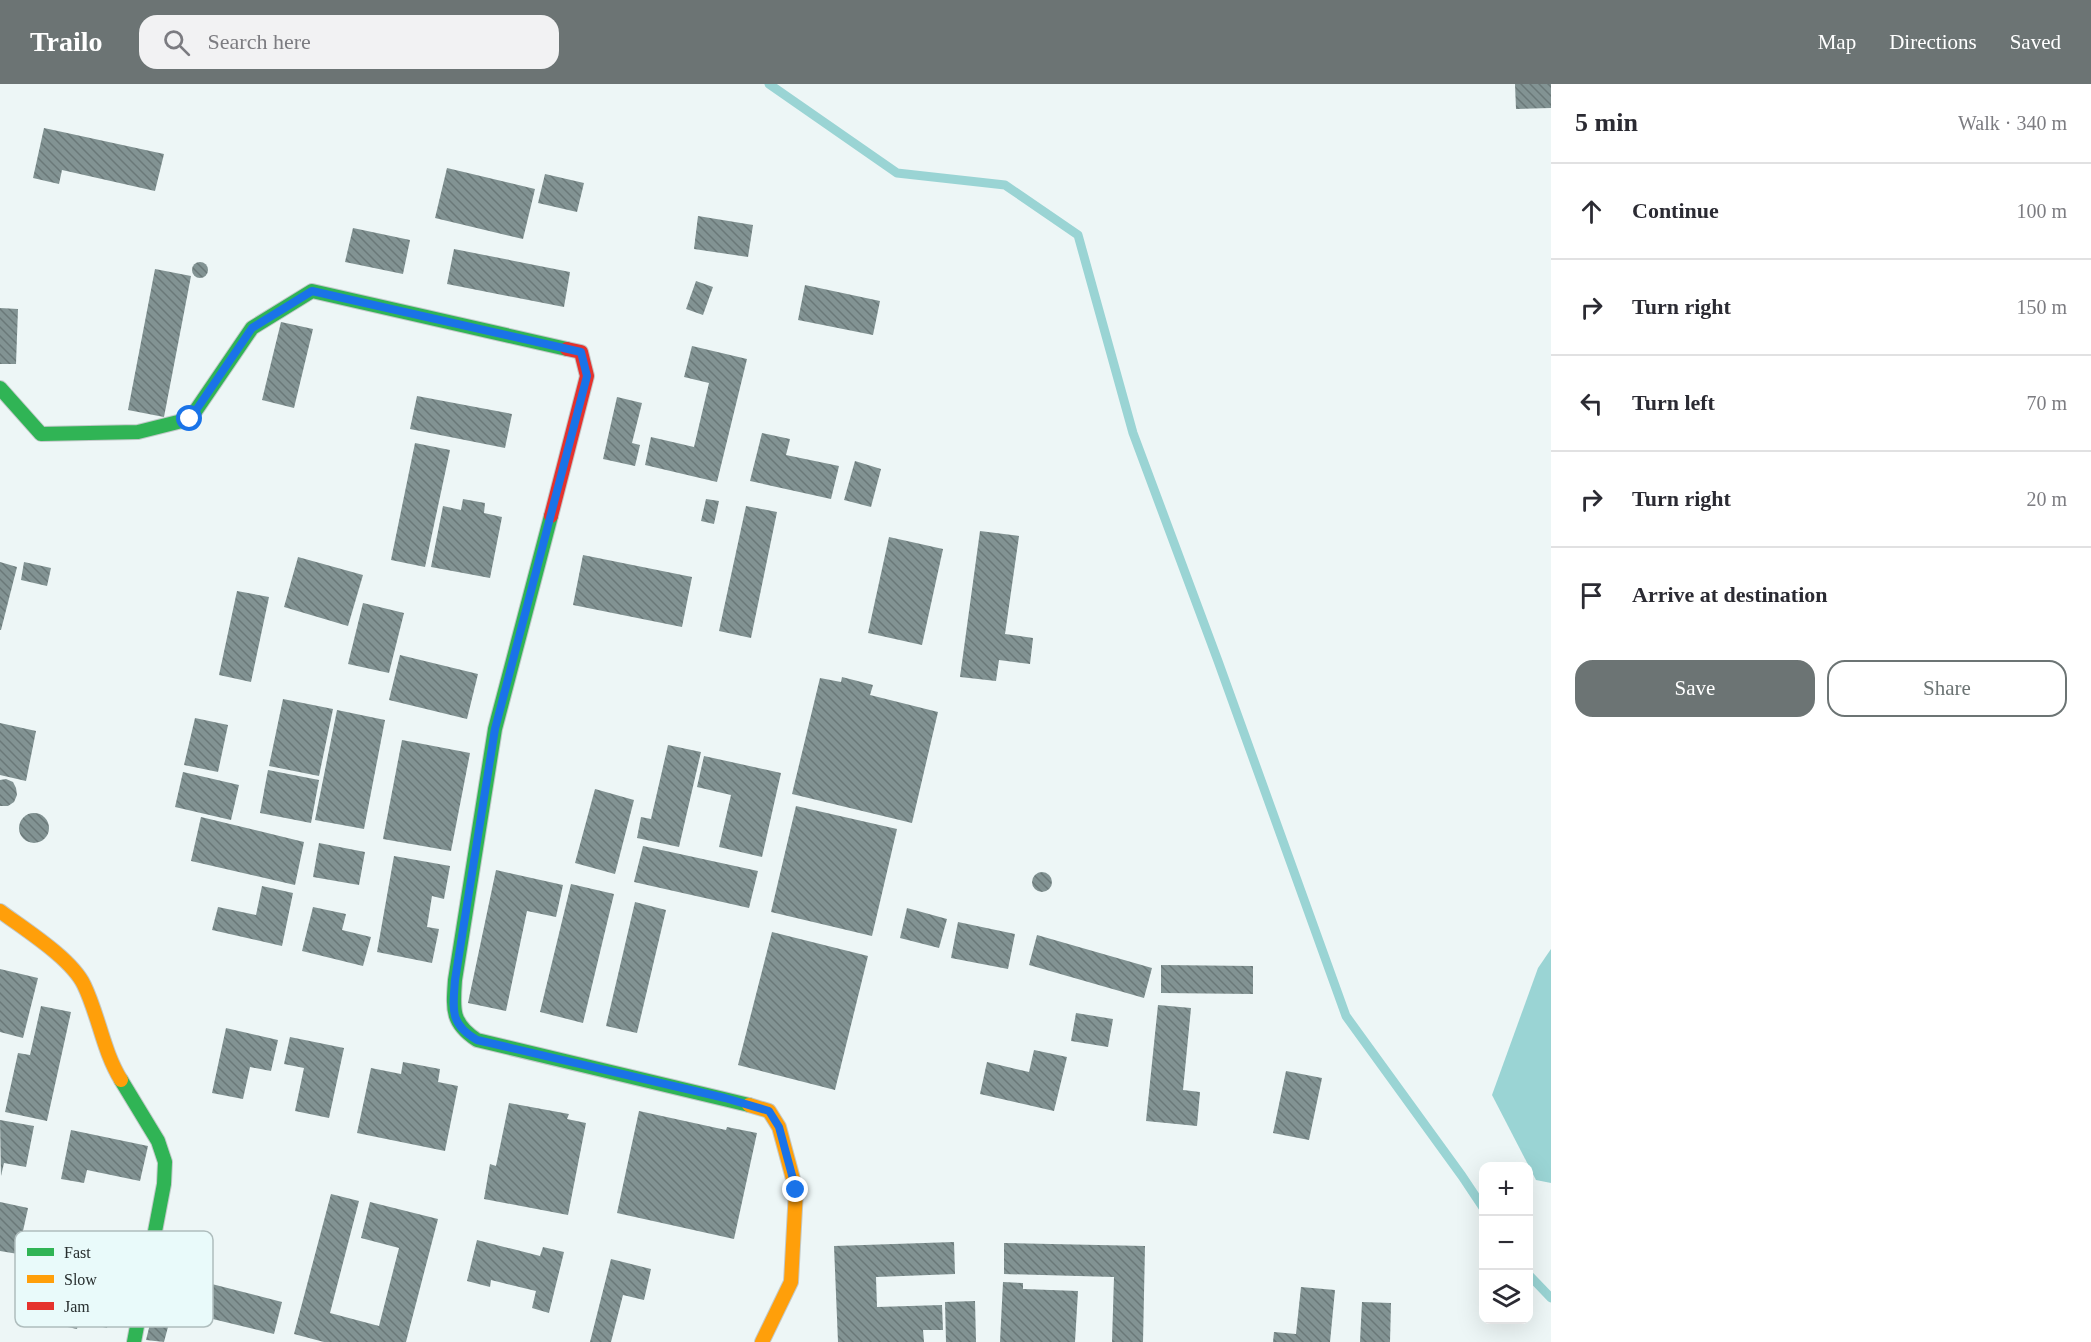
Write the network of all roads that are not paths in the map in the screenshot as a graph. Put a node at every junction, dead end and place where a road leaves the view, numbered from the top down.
1 (0, 388) edge
2 (0, 911) edge
3 (155, 1231) edge
4 (137, 1327) edge
5 (134, 1342) edge
6 (762, 1342) edge

1 - 6 street
2 - 3 street
4 - 5 street

